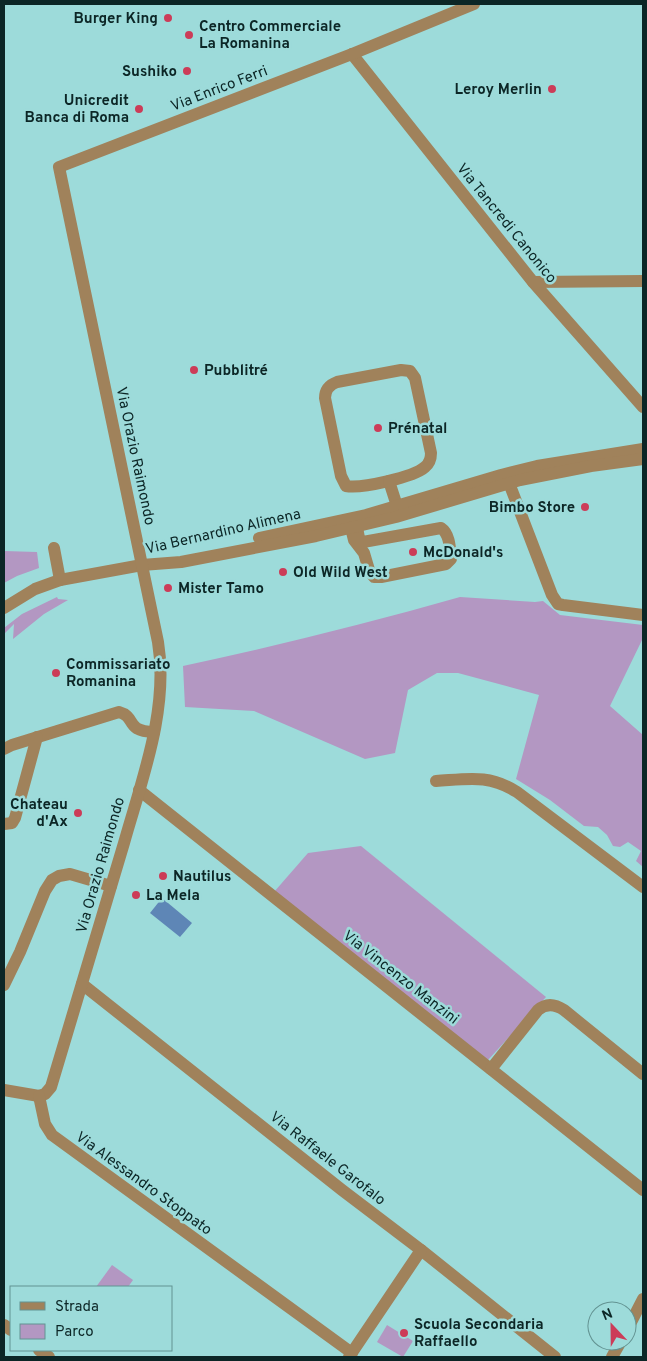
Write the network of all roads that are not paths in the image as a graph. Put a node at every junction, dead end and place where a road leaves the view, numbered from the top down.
1 (474, 4) edge
2 (352, 54) junction
3 (59, 167) joint
4 (643, 281) edge
5 (533, 282) junction
6 (643, 407) edge
7 (643, 449) edge
8 (643, 459) edge
9 (389, 481) junction
10 (508, 483) junction
11 (397, 506) junction
12 (354, 527) junction
13 (54, 548) dead end
14 (142, 565) junction
15 (60, 580) junction
16 (4, 607) edge
17 (643, 615) edge
18 (154, 732) junction
19 (37, 737) junction
20 (4, 749) edge
21 (436, 781) dead end
22 (139, 790) junction
23 (4, 824) edge
24 (111, 886) junction
25 (643, 888) edge
26 (82, 984) junction
27 (4, 985) edge
28 (491, 1070) junction
29 (643, 1074) edge
30 (4, 1090) edge
31 (39, 1096) junction
32 (643, 1190) edge
33 (421, 1250) junction
34 (643, 1299) edge
35 (637, 1311) edge
36 (351, 1355) edge
37 (555, 1357) edge

1 - 2 street, Via Enrico Ferri
2 - 3 street, Via Enrico Ferri
2 - 5 street, Via Tancredi Canonico
3 - 14 street, Via Orazio Raimondo
4 - 5 street
5 - 6 street, Via Tancredi Canonico
7 - 11 street, Via Bernardino Alimena
8 - 10 street, Via Bernardino Alimena
9 - 9 street
9 - 11 street
10 - 12 street, Via Bernardino Alimena
10 - 17 street
11 - 14 street, Via Bernardino Alimena
12 - 12 street
12 - 14 street, Via Bernardino Alimena
13 - 15 street
14 - 15 street
14 - 18 street, Via Orazio Raimondo
15 - 16 street
18 - 19 street
18 - 22 street, Via Orazio Raimondo
19 - 20 street
19 - 23 street
21 - 25 street
22 - 24 street, Via Orazio Raimondo
22 - 28 street, Via Vincenzo Manzini
24 - 26 street, Via Orazio Raimondo
24 - 27 street
26 - 31 street
26 - 33 street, Via Raffaele Garofalo
28 - 29 street
28 - 32 street, Via Vincenzo Manzini
30 - 31 street
31 - 36 street, Via Alessandro Stoppato
33 - 36 street, Via Alessandro Stoppato
33 - 37 street, Via Raffaele Garofalo
34 - 35 street

